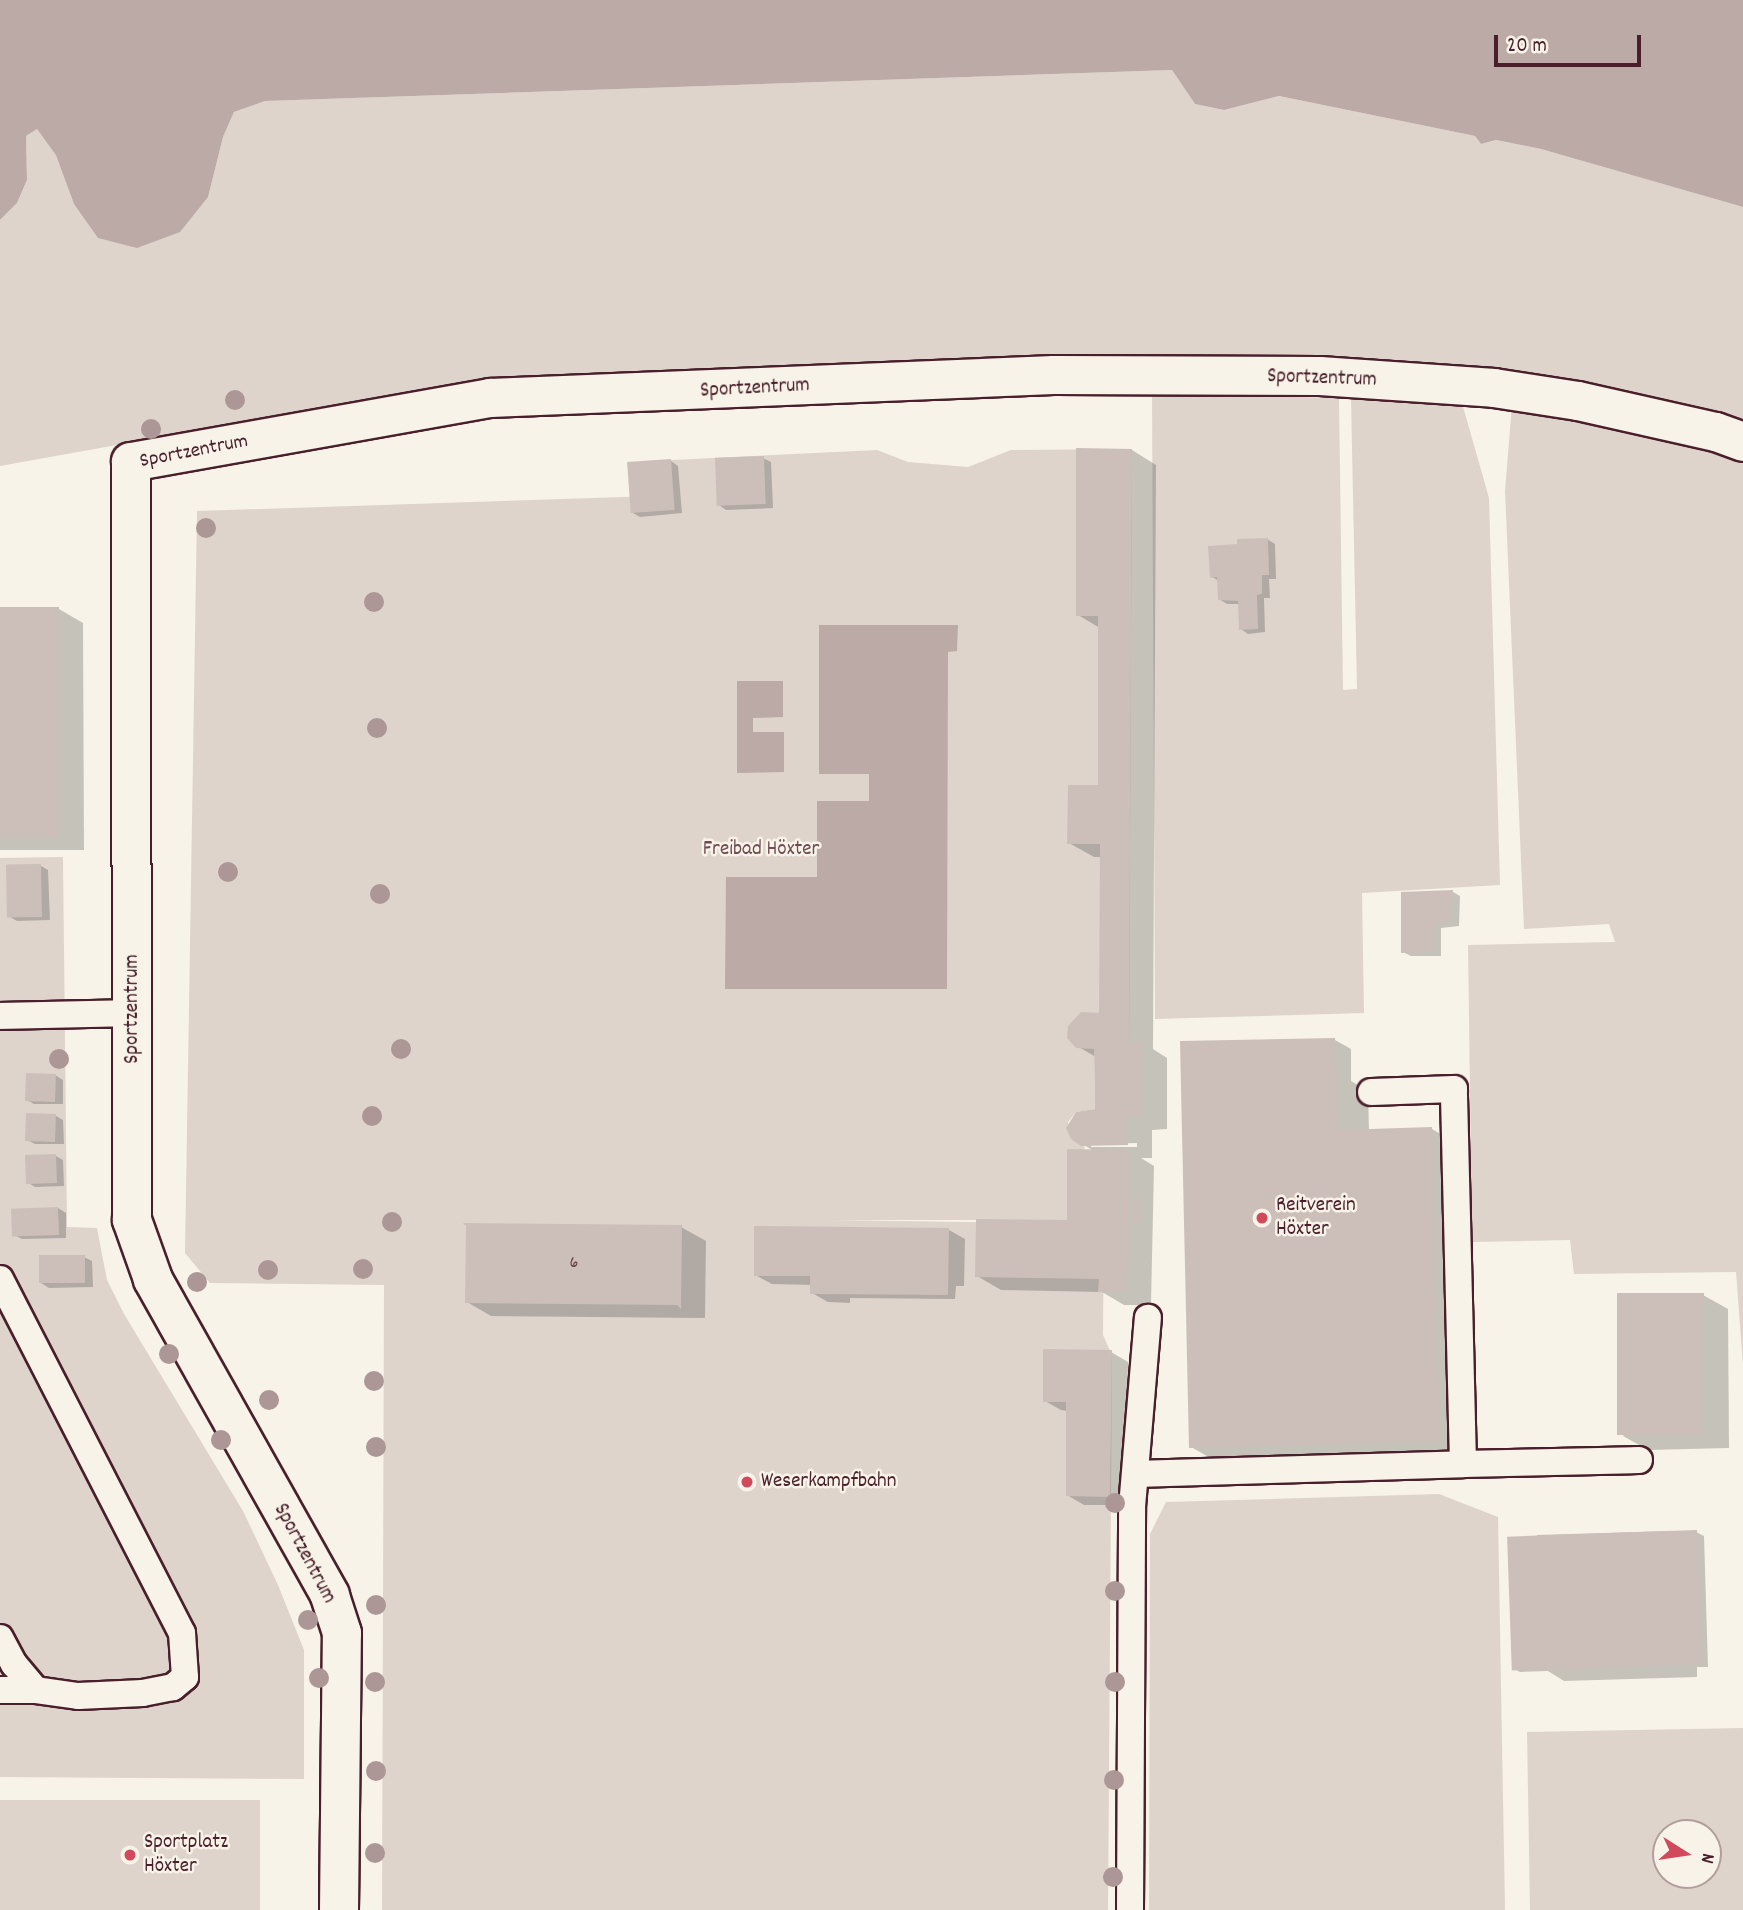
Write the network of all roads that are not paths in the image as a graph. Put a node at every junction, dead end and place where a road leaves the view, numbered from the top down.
1 (1743, 442) edge
2 (134, 1013) junction
3 (0, 1016) edge
4 (1371, 1092) dead end
5 (0, 1279) edge
6 (1148, 1318) dead end
7 (1639, 1460) dead end
8 (1463, 1464) junction
9 (1135, 1474) junction
10 (0, 1638) edge
11 (0, 1690) edge
12 (36, 1690) junction
13 (339, 1910) edge
14 (1130, 1910) edge

1 - 2 street, Sportzentrum
2 - 3 lane
2 - 13 street, Sportzentrum
4 - 8 lane
5 - 12 lane
6 - 9 lane
7 - 8 lane
8 - 9 lane
9 - 14 lane
10 - 12 lane
11 - 12 lane

